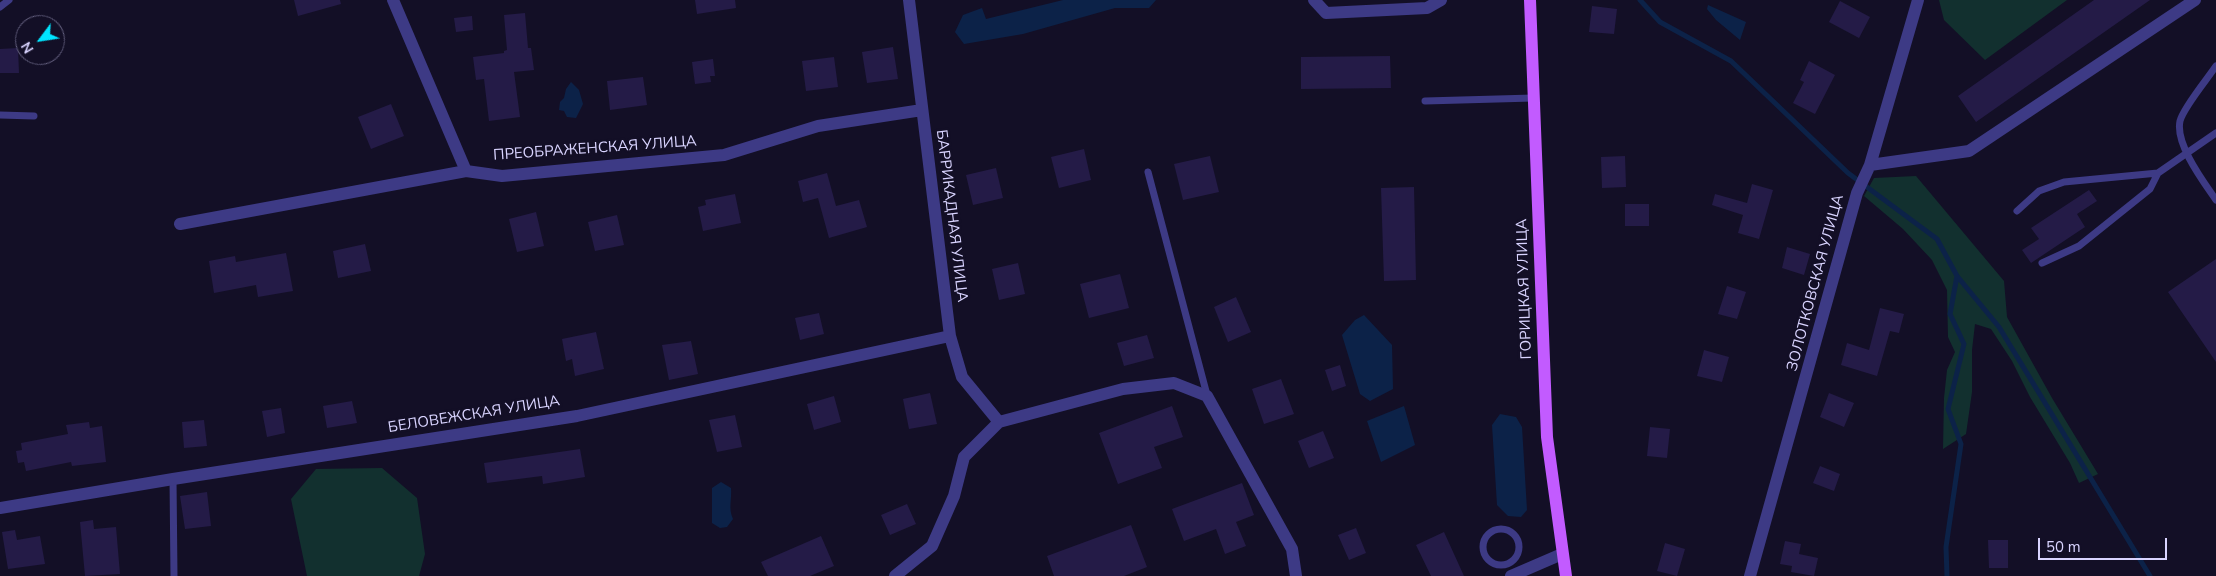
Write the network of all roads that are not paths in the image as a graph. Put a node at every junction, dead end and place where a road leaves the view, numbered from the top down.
1 (9, 0) edge
2 (393, 0) edge
3 (909, 0) edge
4 (1314, 0) edge
5 (1442, 0) edge
6 (1530, 0) edge
7 (1918, 0) edge
8 (2195, 0) edge
9 (0, 7) edge
10 (2216, 66) edge
11 (1533, 98) junction
12 (1424, 101) dead end
13 (922, 110) junction
14 (0, 115) edge
15 (34, 116) dead end
16 (2216, 133) edge
17 (2188, 153) junction
18 (1868, 169) junction
19 (466, 171) junction
20 (1148, 172) dead end
21 (2158, 173) junction
22 (2216, 200) edge
23 (2017, 211) dead end
24 (180, 224) dead end
25 (2042, 263) dead end
26 (950, 336) junction
27 (1207, 396) junction
28 (999, 422) junction
29 (173, 479) junction
30 (0, 508) edge
31 (1562, 554) junction
32 (1511, 572) edge
33 (174, 576) edge
34 (895, 576) edge
35 (1296, 576) edge
36 (1566, 576) edge
37 (1750, 576) edge

1 - 9 lane
2 - 19 street
3 - 13 street, БАРРИКАДНАЯ УЛИЦА
4 - 5 street
6 - 11 main road, ГОРИЦКАЯ УЛИЦА
7 - 18 street, ЗОЛОТКОВСКАЯ УЛИЦА
8 - 18 street
10 - 17 lane
11 - 12 lane
11 - 31 main road, ГОРИЦКАЯ УЛИЦА
13 - 19 street, ПРЕОБРАЖЕНСКАЯ УЛИЦА
13 - 26 street, БАРРИКАДНАЯ УЛИЦА
14 - 15 lane
16 - 17 lane
17 - 21 lane
17 - 22 lane
18 - 37 street, ЗОЛОТКОВСКАЯ УЛИЦА
19 - 24 street, ПРЕОБРАЖЕНСКАЯ УЛИЦА
20 - 27 lane
21 - 23 lane
21 - 25 lane
26 - 28 street, БАРРИКАДНАЯ УЛИЦА
26 - 29 street, БЕЛОВЕЖСКАЯ УЛИЦА
27 - 28 street
27 - 35 street
28 - 34 street
29 - 30 street, БЕЛОВЕЖСКАЯ УЛИЦА
29 - 33 lane
31 - 32 street
31 - 36 main road, ГОРИЦКАЯ УЛИЦА
32 - 32 lane

